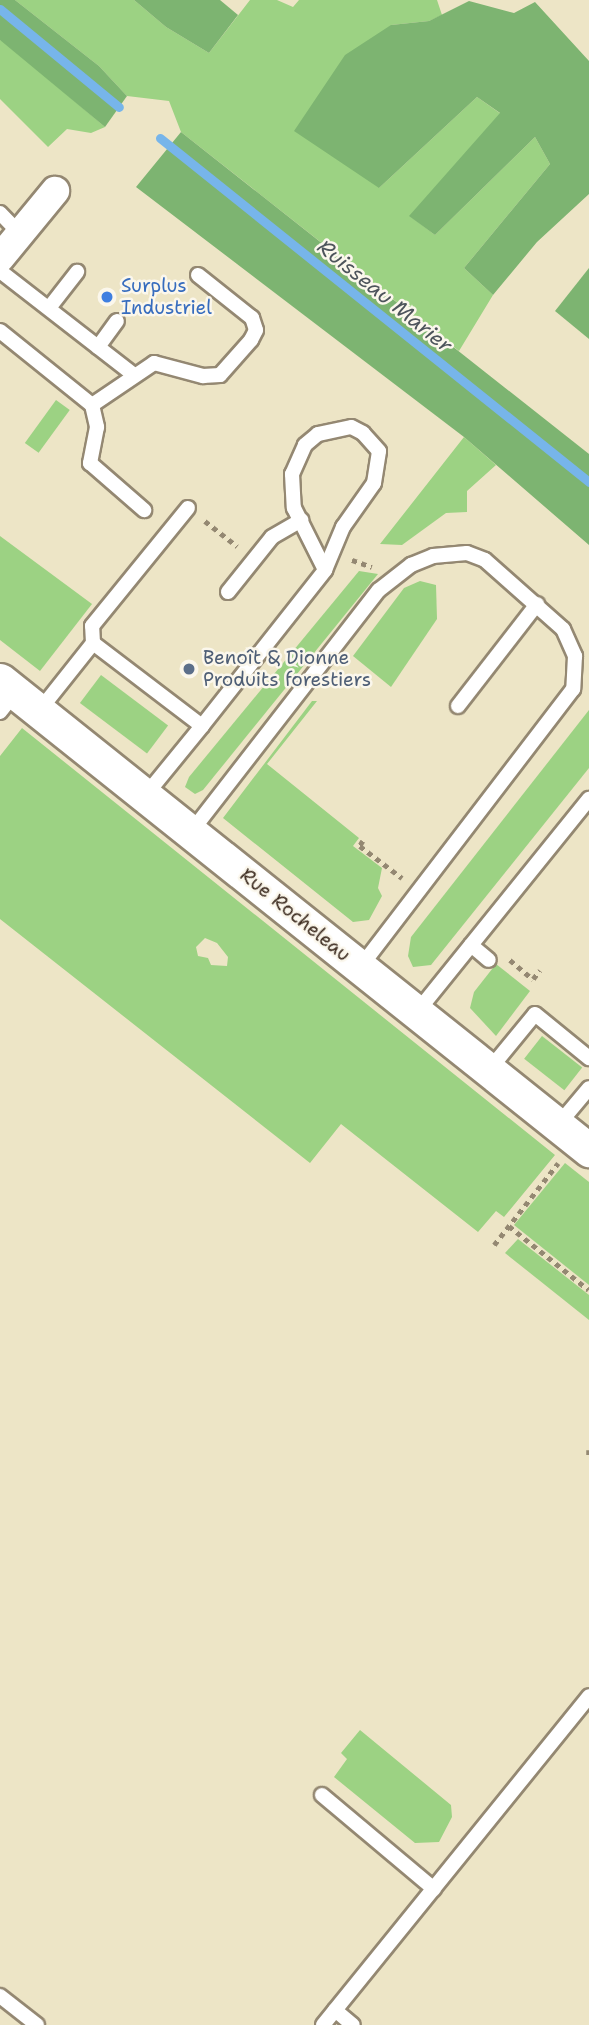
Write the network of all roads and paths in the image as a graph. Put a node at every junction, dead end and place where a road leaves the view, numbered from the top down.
1 (55, 191) dead end
2 (0, 213) edge
3 (20, 234) junction
4 (0, 258) edge
5 (0, 271) edge
6 (77, 272) dead end
7 (198, 275) dead end
8 (49, 308) junction
9 (117, 321) dead end
10 (0, 331) edge
11 (98, 347) junction
12 (134, 375) junction
13 (92, 405) junction
14 (188, 508) joint
15 (144, 510) dead end
16 (301, 520) junction
17 (335, 546) junction
18 (254, 559) junction
19 (324, 570) junction
20 (394, 577) junction
21 (228, 592) dead end
22 (537, 604) junction
23 (93, 643) junction
24 (14, 699) edge
25 (458, 706) dead end
26 (202, 726) junction
27 (145, 796) junction
28 (589, 799) edge
29 (191, 832) junction
30 (363, 841) dead end
31 (383, 864) dead end
32 (471, 945) junction
33 (504, 955) dead end
34 (489, 960) dead end
35 (360, 968) junction
36 (540, 970) dead end
37 (417, 1012) junction
38 (589, 1058) edge
39 (489, 1070) junction
40 (589, 1088) edge
41 (558, 1125) junction
42 (575, 1154) edge
43 (509, 1226) junction
44 (494, 1245) dead end
45 (589, 1290) edge
46 (589, 1450) edge
47 (589, 1457) edge
48 (589, 1696) edge
49 (322, 1795) dead end
50 (434, 1888) junction
51 (0, 1996) edge
52 (335, 2010) junction
53 (37, 2025) edge
54 (323, 2025) edge
55 (353, 2025) edge

1 - 3 street
2 - 3 lane
3 - 4 street
5 - 8 lane
6 - 8 lane
7 - 12 lane
8 - 11 lane
9 - 11 lane
10 - 13 lane
11 - 12 lane
12 - 13 lane
13 - 15 lane
14 - 18 path
14 - 23 lane
16 - 17 lane
16 - 18 lane
16 - 19 lane
17 - 19 lane
17 - 20 path
18 - 21 lane
19 - 26 lane
20 - 22 lane
20 - 29 lane
22 - 25 lane
22 - 35 lane
23 - 24 lane
23 - 26 lane
24 - 27 street, Rue Rocheleau
26 - 27 lane
27 - 29 street, Rue Rocheleau
28 - 32 lane
29 - 35 street, Rue Rocheleau
30 - 31 path
32 - 34 lane
32 - 37 lane
33 - 36 path
35 - 37 street, Rue Rocheleau
37 - 39 street, Rue Rocheleau
38 - 39 lane
39 - 41 street, Rue Rocheleau
40 - 41 lane
41 - 42 street, Rue Rocheleau
42 - 43 path
43 - 44 path
43 - 45 path
46 - 47 path
48 - 50 lane
49 - 50 lane
50 - 52 lane
51 - 53 lane
52 - 54 lane
52 - 55 lane

